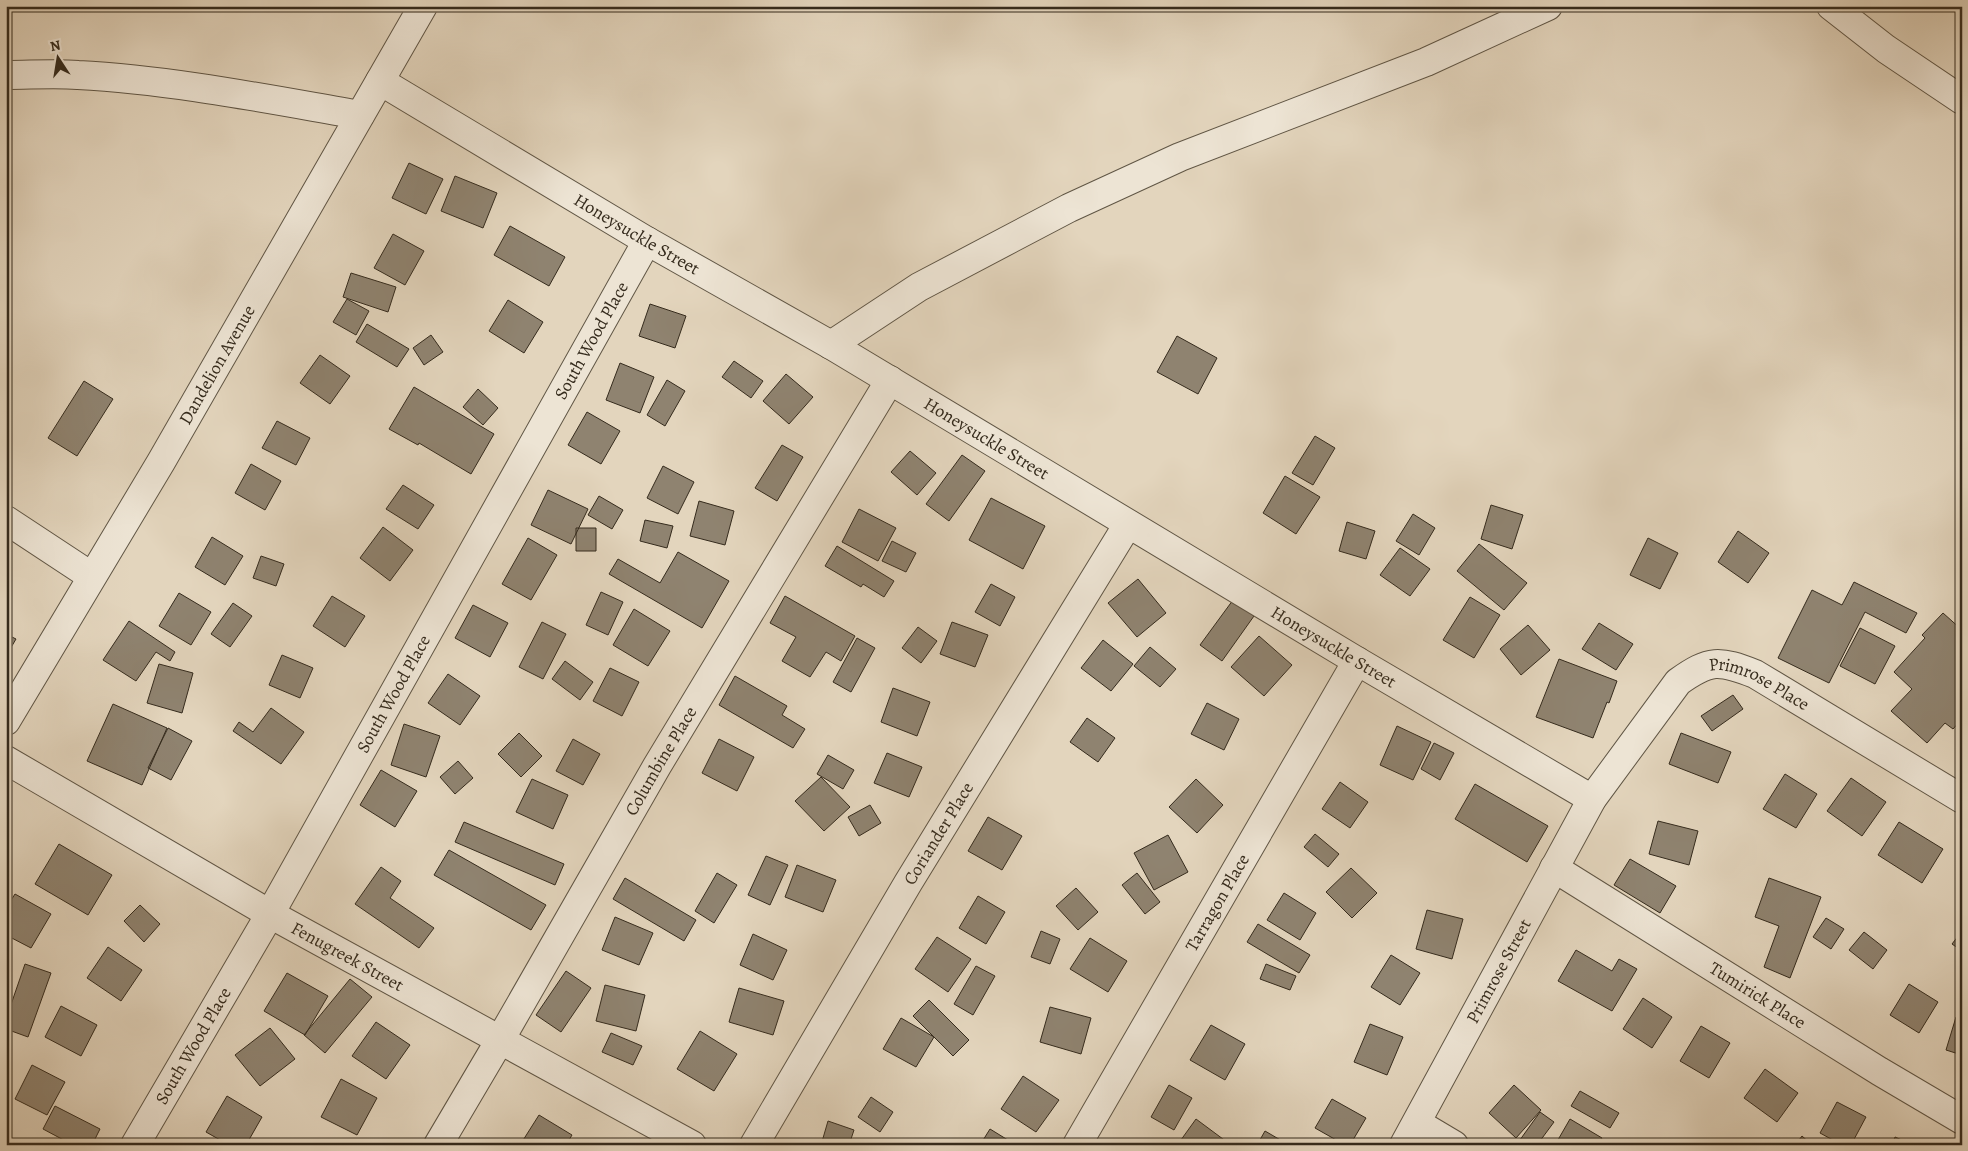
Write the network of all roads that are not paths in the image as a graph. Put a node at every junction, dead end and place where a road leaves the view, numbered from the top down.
1 (423, 6) edge
2 (1548, 6) edge
3 (1831, 6) edge
4 (6, 75) edge
5 (380, 81) junction
6 (1962, 100) edge
7 (360, 115) junction
8 (647, 241) junction
9 (831, 345) junction
10 (890, 380) junction
11 (6, 520) edge
12 (1128, 524) junction
13 (91, 576) junction
14 (1356, 661) junction
15 (6, 721) edge
16 (6, 760) edge
17 (1592, 799) junction
18 (1962, 799) edge
19 (1554, 868) junction
20 (270, 914) junction
21 (500, 1040) junction
22 (1962, 1120) edge
23 (1411, 1134) edge
24 (135, 1145) edge
25 (438, 1145) edge
26 (692, 1145) edge
27 (754, 1145) edge
28 (1077, 1145) edge
29 (1454, 1145) edge

1 - 5 street, Dandelion Avenue
2 - 9 street
3 - 6 street
4 - 7 street
5 - 7 street, Dandelion Avenue
5 - 8 street, Honeysuckle Street
7 - 13 street, Dandelion Avenue
8 - 9 street, Honeysuckle Street
8 - 20 street, South Wood Place
9 - 10 street, Honeysuckle Street
10 - 12 street, Honeysuckle Street
10 - 21 street, Columbine Place
11 - 13 street
12 - 14 street, Honeysuckle Street
12 - 27 street, Coriander Place
13 - 15 street, Dandelion Avenue
14 - 17 street, Honeysuckle Street
14 - 28 street, Tarragon Place
16 - 20 street, Fenugreek Street
17 - 18 street, Primrose Place
17 - 19 street, Primrose Street
19 - 22 street, Tumirick Place
19 - 23 street, Primrose Street
20 - 21 street, Fenugreek Street
20 - 24 street, South Wood Place
21 - 25 street, Columbine Place
21 - 26 street, Fenugreek Street
23 - 29 street

